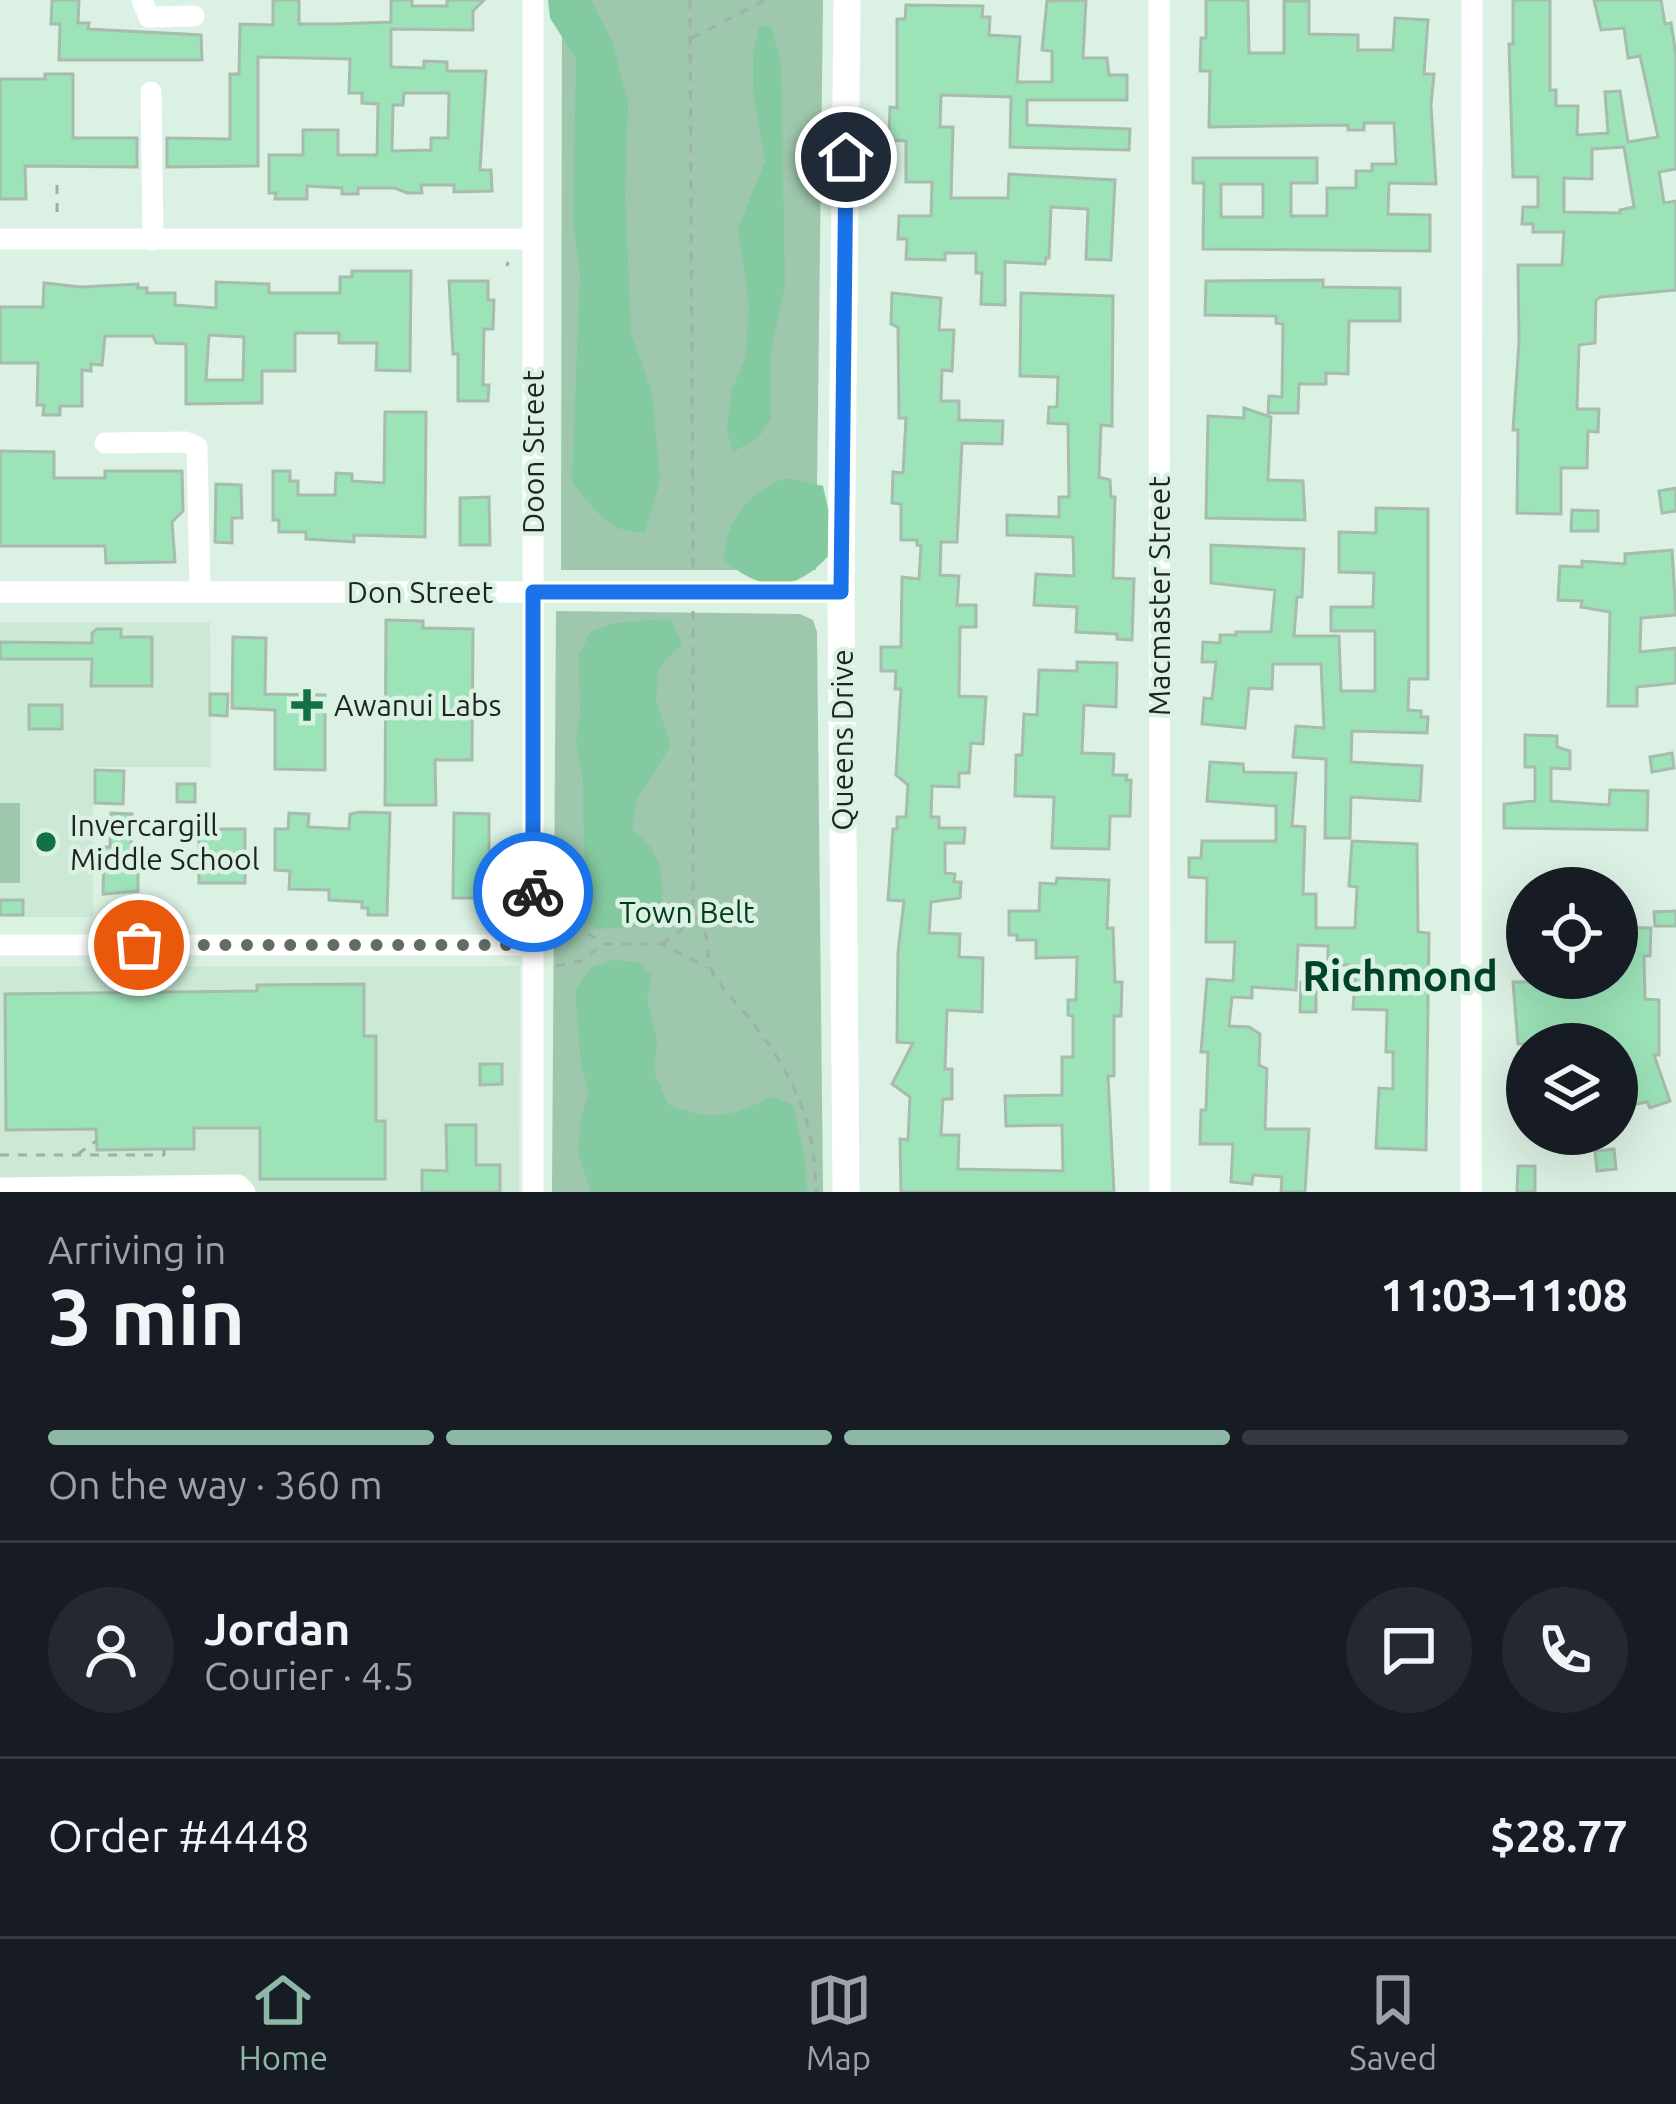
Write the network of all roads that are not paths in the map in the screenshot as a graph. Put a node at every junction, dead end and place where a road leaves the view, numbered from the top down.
1 (142, 0) edge
2 (533, 0) edge
3 (847, 0) edge
4 (1159, 0) edge
5 (1472, 0) edge
6 (194, 16) dead end
7 (151, 92) dead end
8 (0, 239) edge
9 (532, 239) junction
10 (153, 240) junction
11 (105, 442) dead end
12 (200, 591) junction
13 (0, 592) edge
14 (533, 592) junction
15 (841, 592) junction
16 (0, 945) edge
17 (533, 945) junction
18 (0, 1187) edge
19 (245, 1192) edge
20 (533, 1192) edge
21 (845, 1192) edge
22 (1160, 1192) edge
23 (1471, 1192) edge

1 - 6 street
2 - 9 street, Doon Street
3 - 15 main road, Queens Drive
4 - 22 street, Macmaster Street
5 - 23 street
7 - 10 street
8 - 10 street
9 - 10 street
9 - 14 street, Doon Street
11 - 12 street
12 - 13 street, Don Street
12 - 14 street, Don Street
14 - 15 street, Don Street
14 - 17 street, Doon Street
15 - 21 main road, Queens Drive
16 - 17 street
17 - 20 street, Doon Street
18 - 19 street

